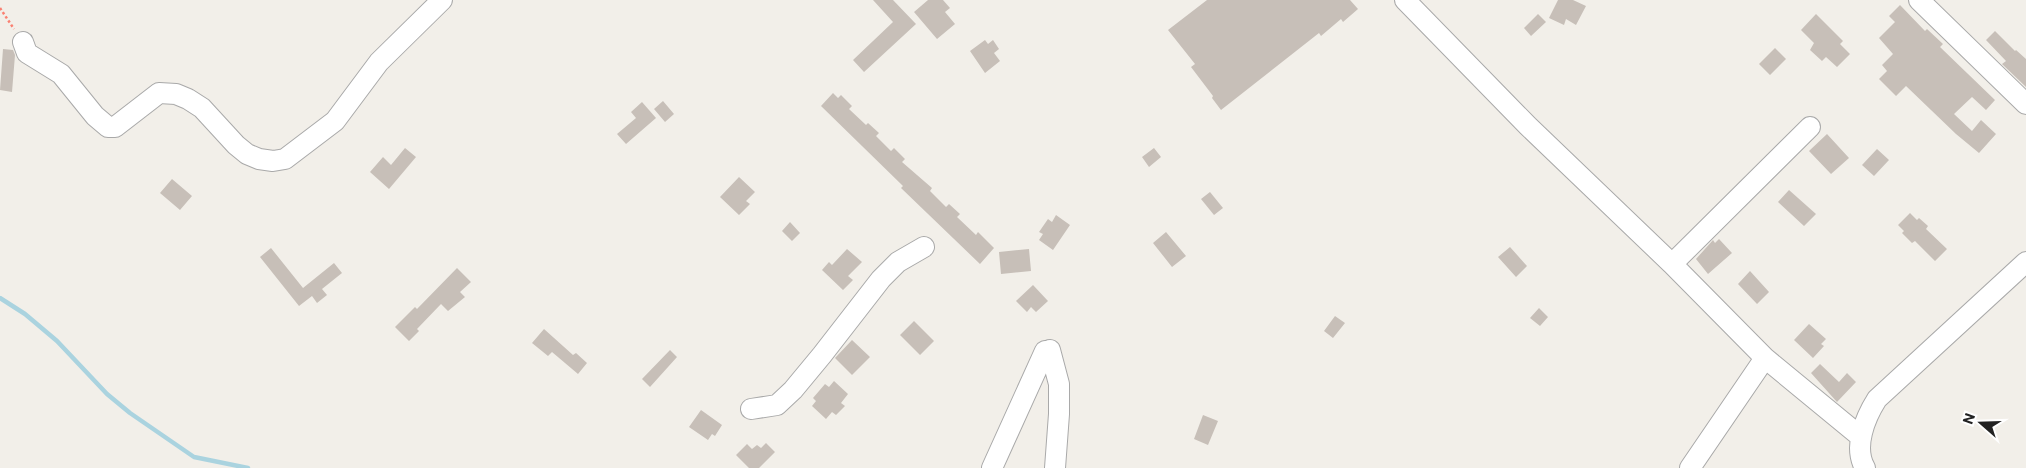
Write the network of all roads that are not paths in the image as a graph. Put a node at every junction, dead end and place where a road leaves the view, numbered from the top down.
1 (442, 0) edge
2 (1405, 0) edge
3 (1919, 0) edge
4 (23, 42) road end
5 (2026, 104) edge
6 (1810, 127) dead end
7 (924, 247) dead end
8 (2026, 262) edge
9 (1672, 264) junction
10 (1765, 358) junction
11 (751, 408) dead end
12 (1861, 436) junction
13 (992, 468) edge
14 (1054, 468) edge
15 (1690, 468) edge
16 (1865, 468) edge

1 - 4 street
2 - 9 street
3 - 5 street
6 - 9 street
7 - 11 street
8 - 12 street
9 - 10 street
10 - 12 street
10 - 15 street
12 - 16 street
13 - 14 street

